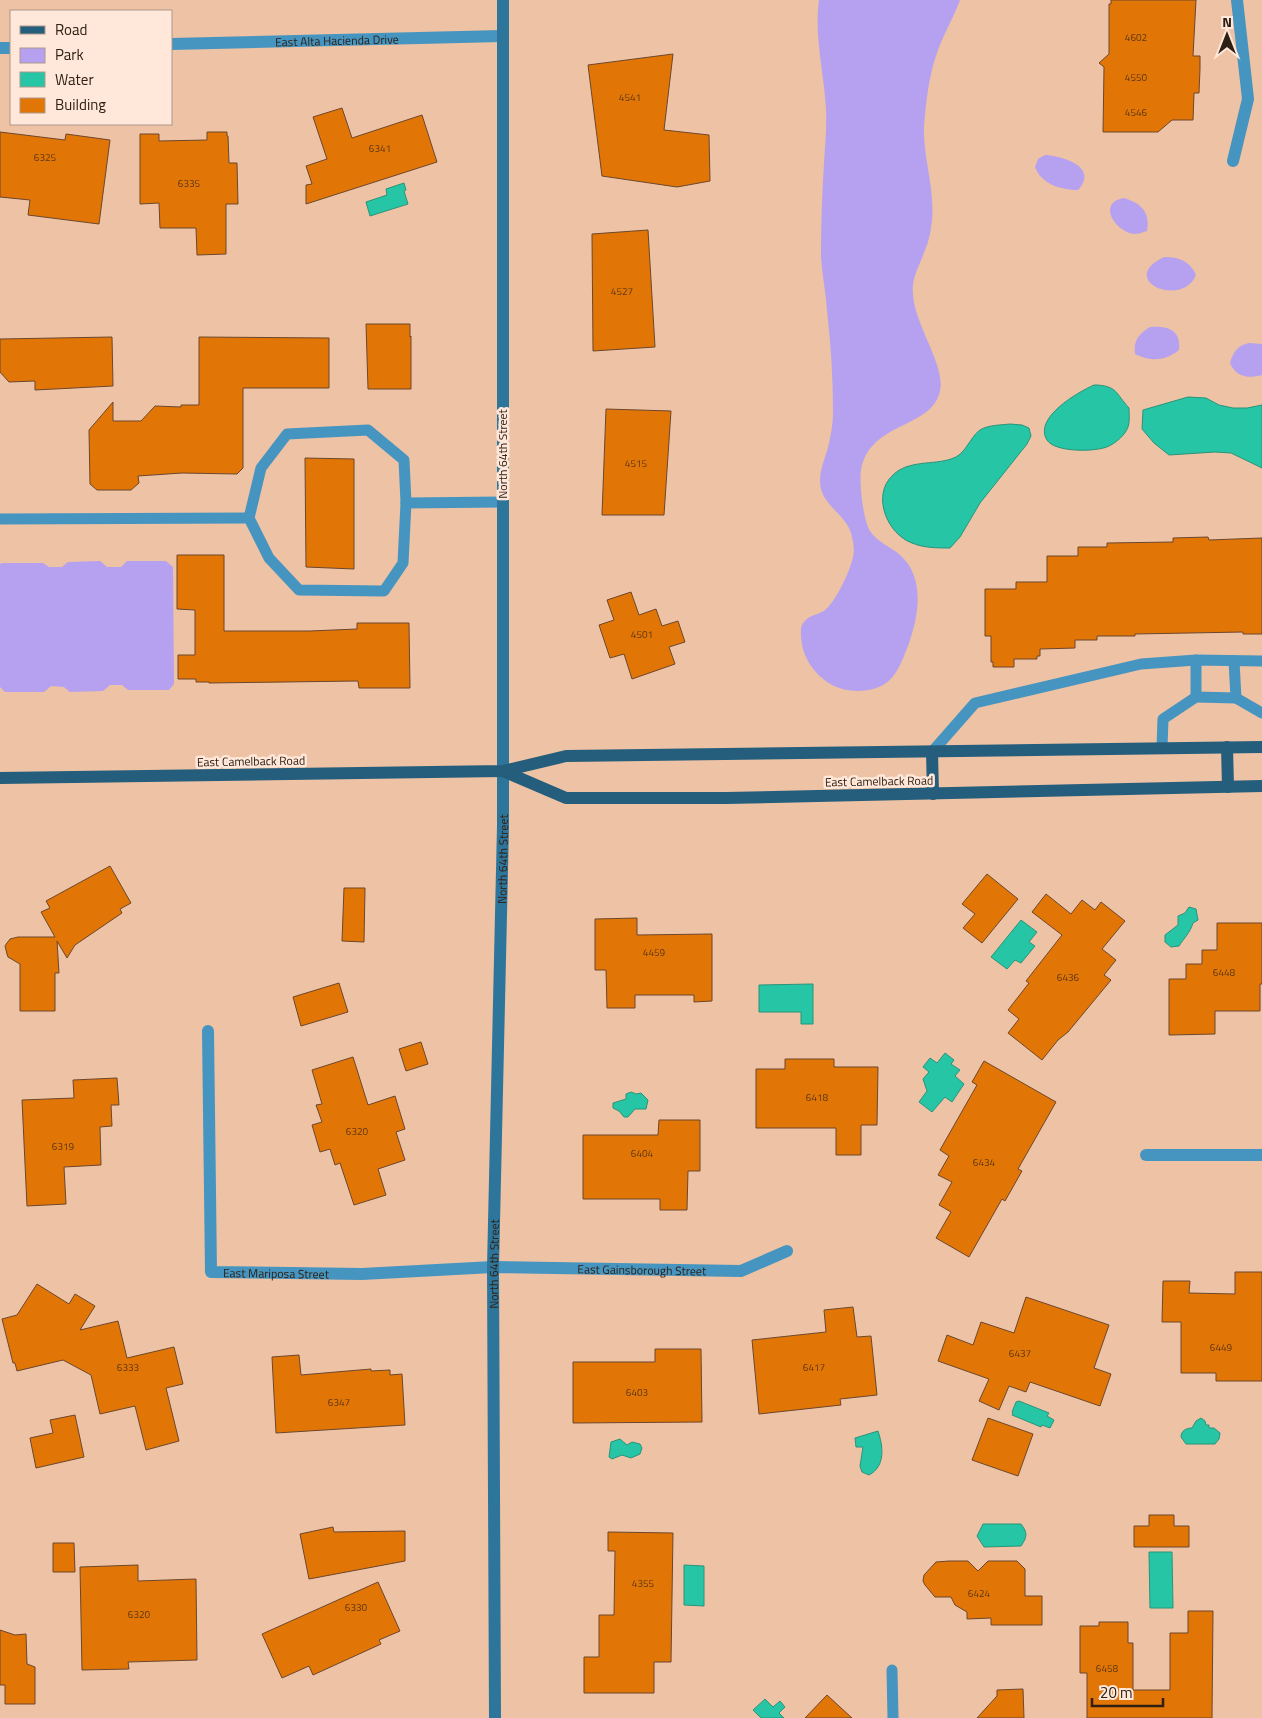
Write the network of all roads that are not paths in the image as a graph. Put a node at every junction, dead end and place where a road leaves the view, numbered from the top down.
1 (503, 0) edge
2 (1237, 0) edge
3 (502, 36) junction
4 (172, 44) edge
5 (1233, 161) dead end
6 (502, 502) junction
7 (406, 503) junction
8 (249, 518) junction
9 (0, 519) edge
10 (1196, 660) junction
11 (1234, 661) junction
12 (1262, 661) edge
13 (1196, 697) junction
14 (1236, 698) junction
15 (1262, 712) edge
16 (1227, 747) junction
17 (1262, 747) edge
18 (1162, 748) junction
19 (932, 752) junction
20 (503, 771) junction
21 (0, 778) edge
22 (1262, 786) edge
23 (1228, 787) junction
24 (933, 794) junction
25 (208, 1030) dead end
26 (1262, 1154) edge
27 (1146, 1155) dead end
28 (787, 1251) dead end
29 (493, 1267) junction
30 (892, 1670) dead end
31 (495, 1718) edge
32 (894, 1718) edge

1 - 3 street, North 64th Street
2 - 5 street
3 - 4 street, East Alta Hacienda Drive
3 - 6 street, North 64th Street
6 - 7 lane
6 - 20 street, North 64th Street
7 - 8 lane
7 - 8 lane
8 - 9 lane
10 - 11 lane
10 - 13 lane
10 - 19 lane
11 - 12 lane
11 - 14 lane
13 - 14 lane
13 - 18 lane
14 - 15 lane
16 - 17 main road, East Camelback Road
16 - 18 main road, East Camelback Road
16 - 23 main road
18 - 19 main road, East Camelback Road
19 - 20 main road, East Camelback Road
19 - 24 main road
20 - 21 main road, East Camelback Road
20 - 24 main road, East Camelback Road
20 - 29 street, North 64th Street
22 - 23 main road, East Camelback Road
23 - 24 main road, East Camelback Road
25 - 29 street, East Mariposa Street
26 - 27 street
28 - 29 street, East Gainsborough Street
29 - 31 street, North 64th Street
30 - 32 lane

